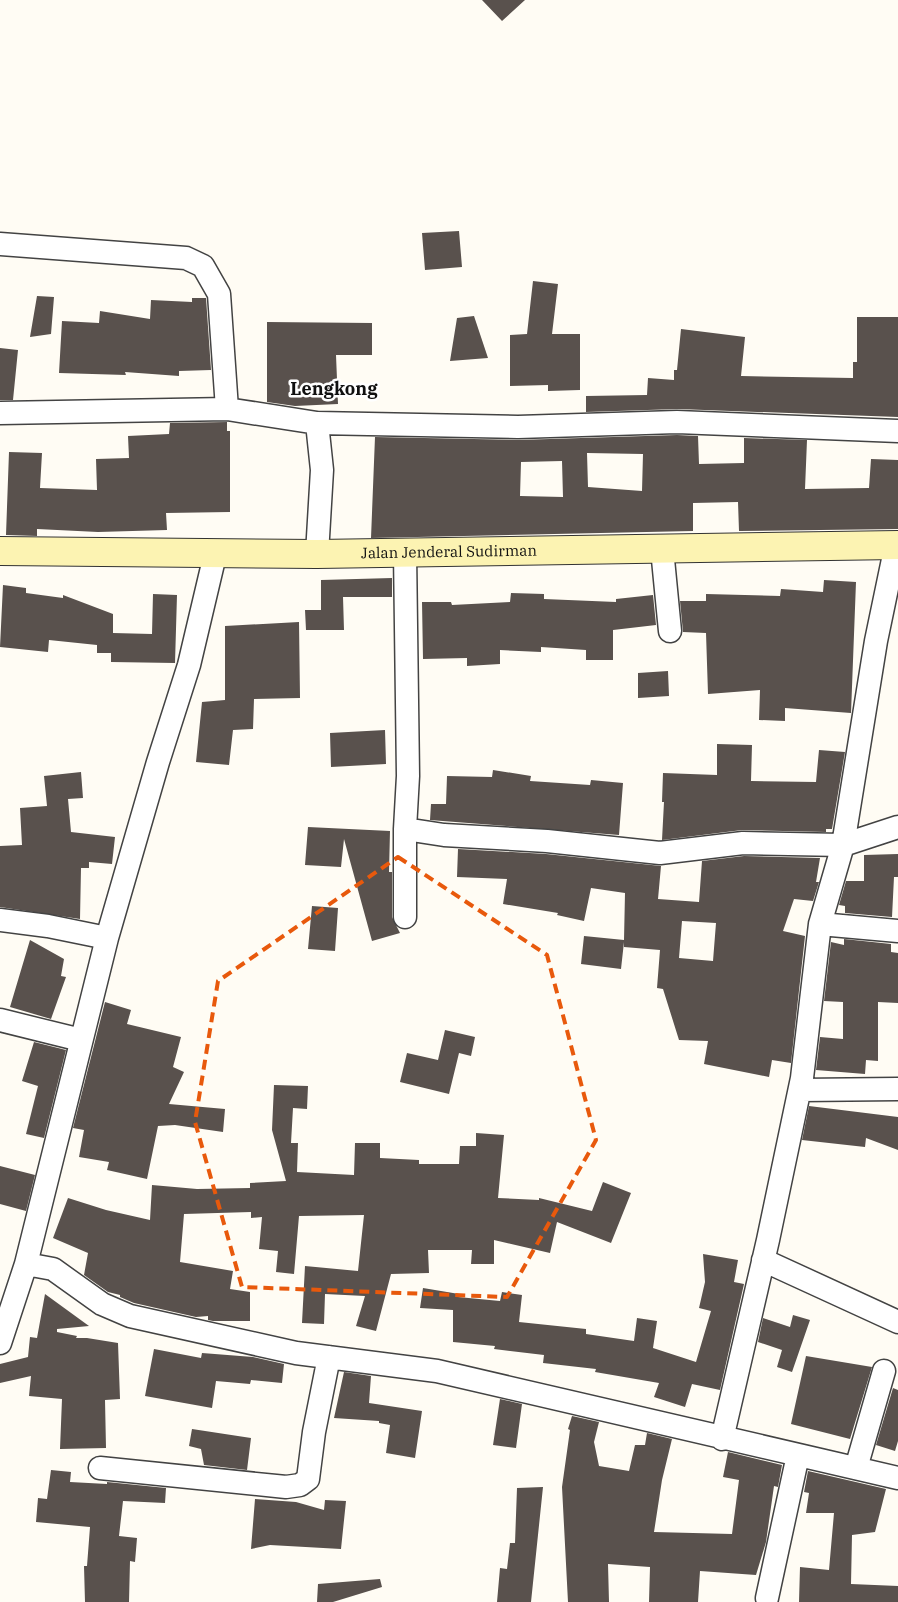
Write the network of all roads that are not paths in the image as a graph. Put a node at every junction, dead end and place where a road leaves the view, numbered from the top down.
1 (0, 244) edge
2 (227, 409) junction
3 (0, 413) edge
4 (317, 423) junction
5 (898, 430) edge
6 (897, 545) edge
7 (662, 549) junction
8 (0, 552) edge
9 (405, 552) junction
10 (317, 554) junction
11 (215, 555) junction
12 (670, 632) dead end
13 (898, 827) edge
14 (404, 829) junction
15 (843, 845) junction
16 (405, 917) dead end
17 (0, 920) edge
18 (820, 924) junction
19 (898, 931) edge
20 (107, 938) junction
21 (0, 1020) edge
22 (81, 1040) junction
23 (898, 1089) edge
24 (800, 1090) junction
25 (763, 1260) junction
26 (26, 1264) junction
27 (898, 1322) edge
28 (0, 1343) edge
29 (329, 1357) junction
30 (884, 1371) dead end
31 (722, 1439) junction
32 (798, 1456) junction
33 (100, 1468) dead end
34 (856, 1468) junction
35 (898, 1478) edge
36 (767, 1598) dead end

1 - 2 street
2 - 3 street
2 - 4 street
4 - 5 street
4 - 10 street
6 - 7 main road, Jalan Jenderal Sudirman
6 - 15 street
7 - 9 main road, Jalan Jenderal Sudirman
7 - 12 street
8 - 11 main road, Jalan Jenderal Sudirman
9 - 10 main road, Jalan Jenderal Sudirman
9 - 14 street
10 - 11 main road, Jalan Jenderal Sudirman
11 - 20 street
13 - 15 street
14 - 15 street
14 - 16 street
15 - 18 street
17 - 20 street
18 - 19 street
18 - 24 street
20 - 22 street
21 - 22 street
22 - 26 street
23 - 24 street
24 - 25 street
25 - 27 street
25 - 31 street
26 - 28 street
26 - 29 street
29 - 31 street
29 - 33 street
30 - 34 street
31 - 32 street
32 - 34 street
32 - 36 street
34 - 35 street

